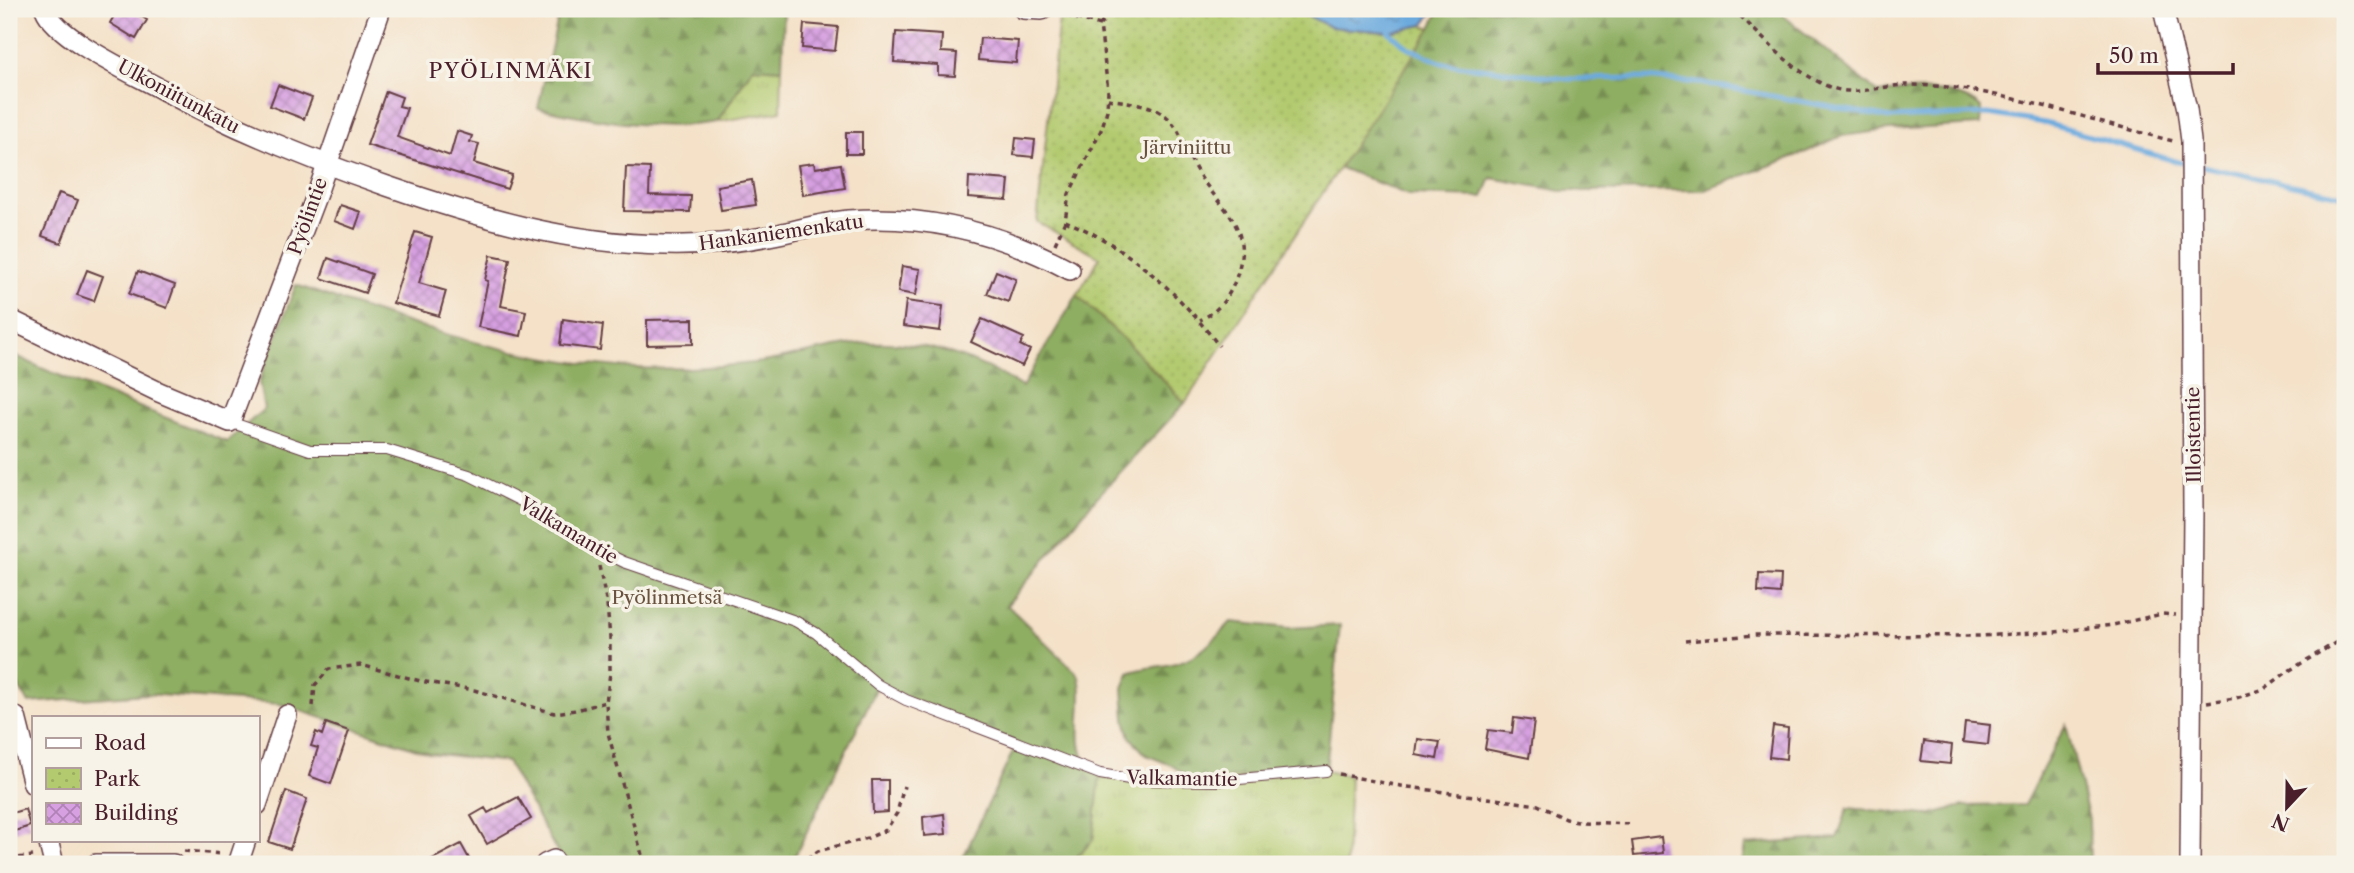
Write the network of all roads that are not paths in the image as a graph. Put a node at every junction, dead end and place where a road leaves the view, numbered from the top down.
1 (45, 9) edge
2 (381, 9) edge
3 (2163, 9) edge
4 (325, 165) junction
5 (1070, 270) dead end
6 (9, 319) edge
7 (230, 422) junction
8 (287, 715) dead end
9 (16, 717) dead end
10 (1326, 771) road end
11 (32, 780) edge
12 (259, 799) edge
13 (48, 842) edge
14 (245, 842) edge
15 (54, 864) edge
16 (96, 864) edge
17 (173, 864) edge
18 (237, 864) edge
19 (2190, 864) edge

1 - 4 street, Ulkoniitunkatu
2 - 4 street, Pyölintie
3 - 19 street, Illoistentie
4 - 5 street, Hankaniemenkatu
4 - 7 street, Pyölintie
6 - 7 street, Valkamantie
7 - 10 lane, Valkamantie
8 - 12 street
9 - 11 street
13 - 15 street
14 - 18 street
16 - 17 street

